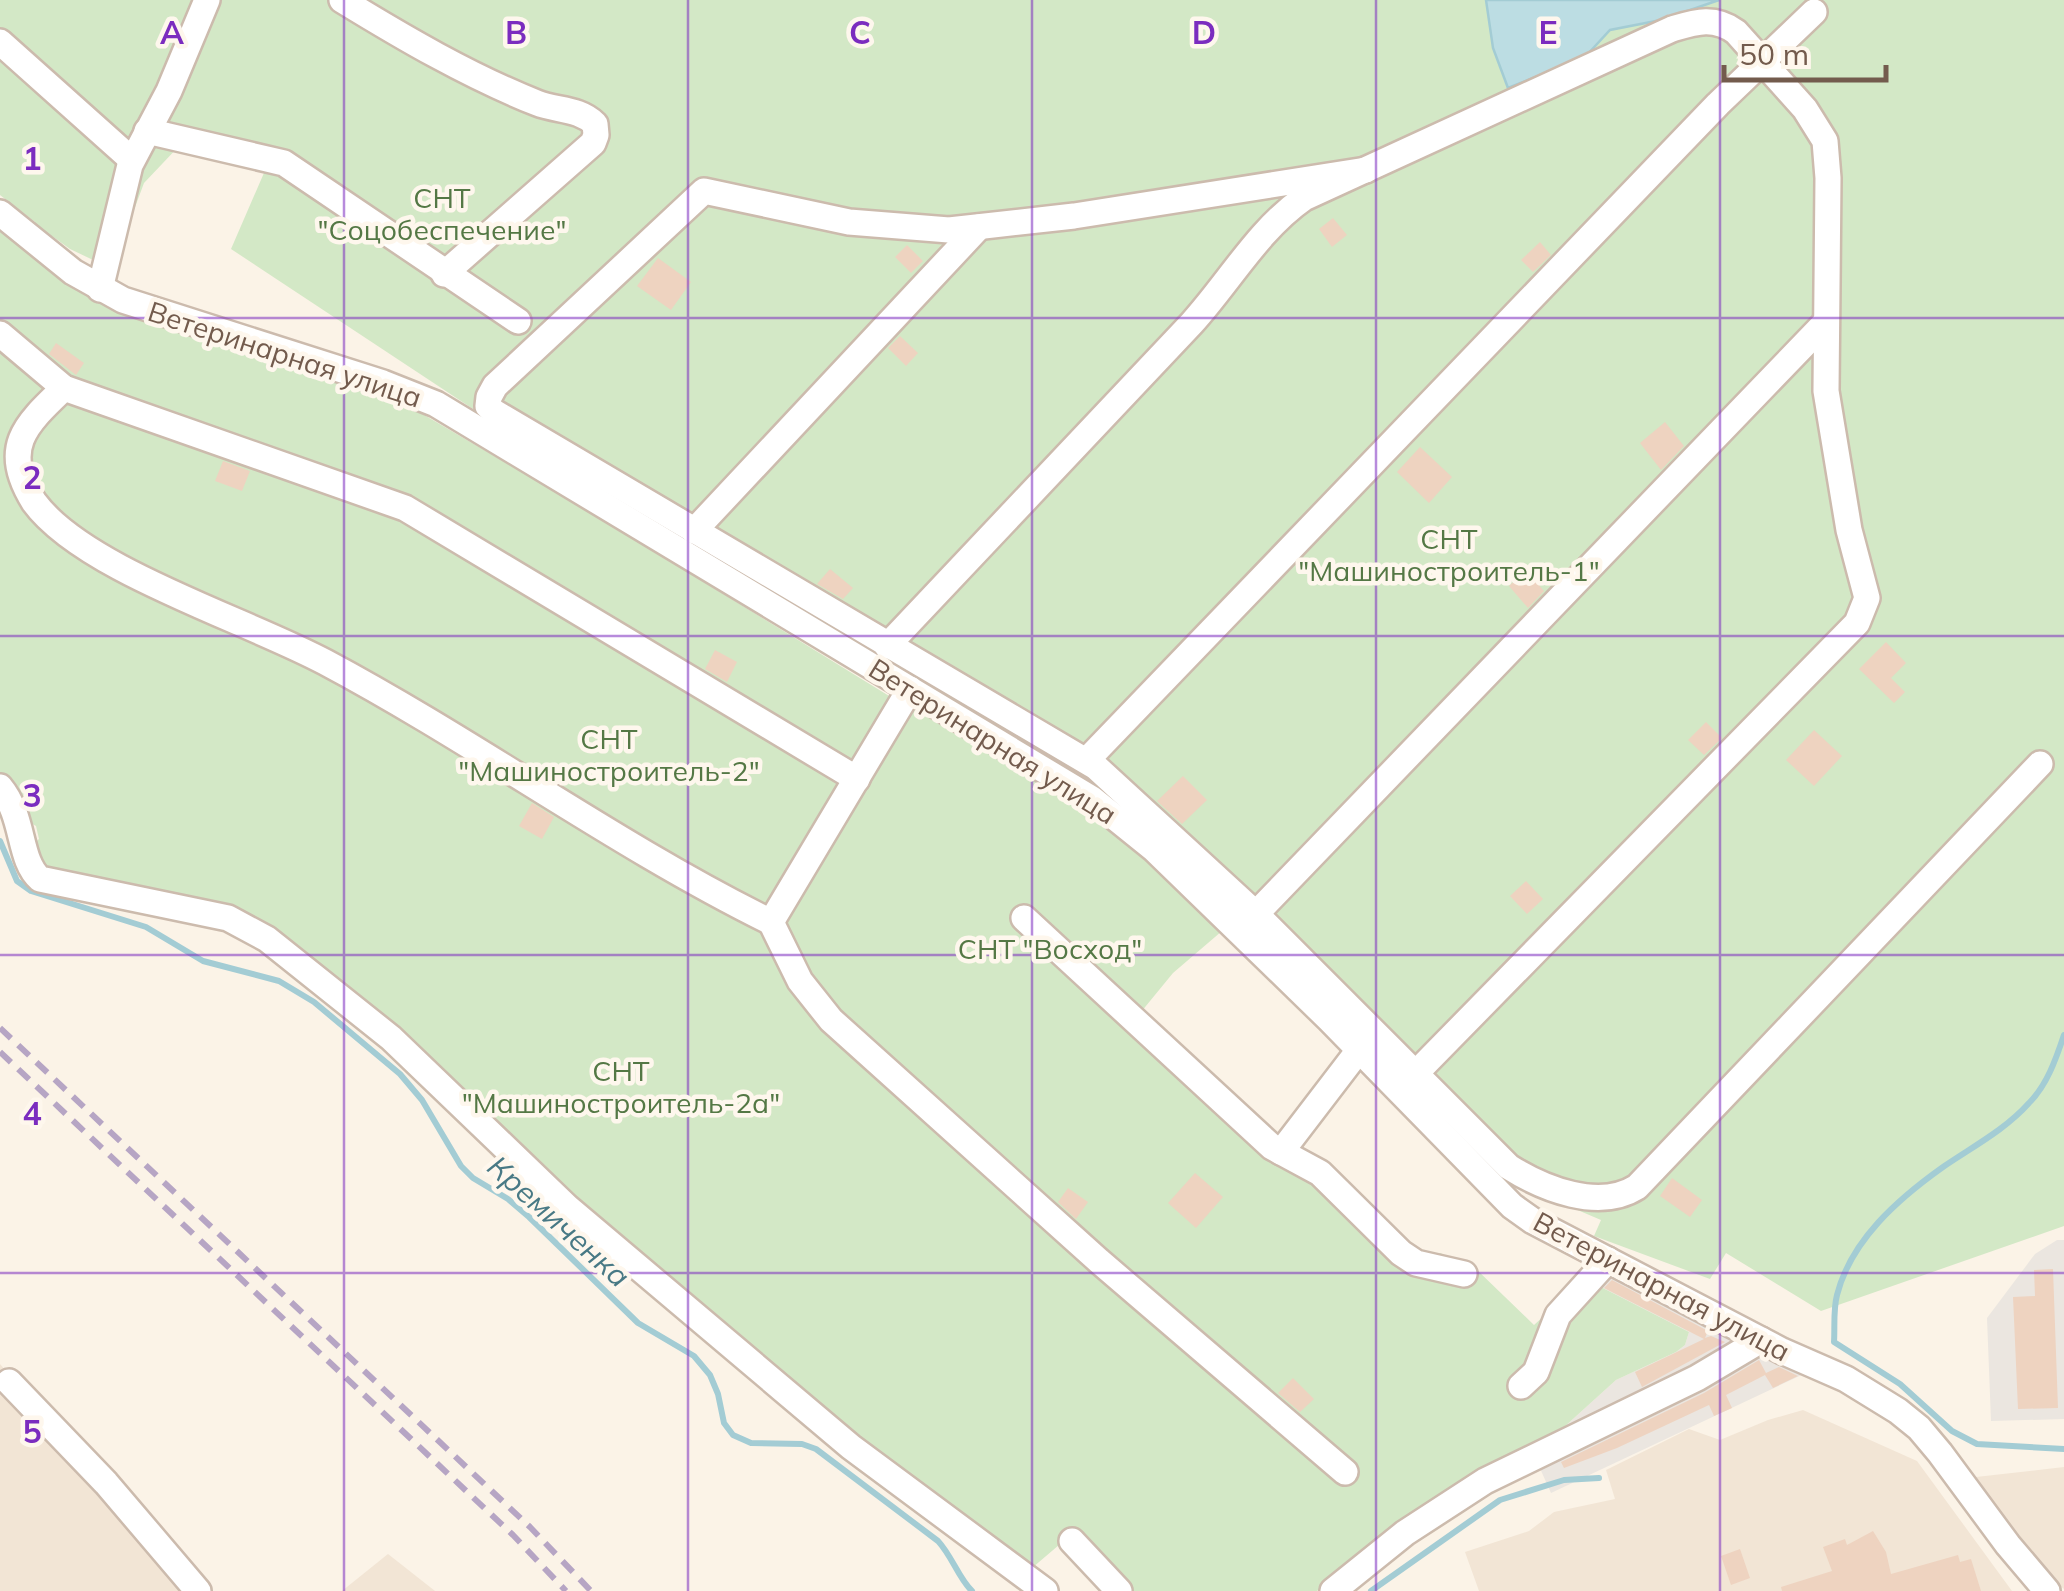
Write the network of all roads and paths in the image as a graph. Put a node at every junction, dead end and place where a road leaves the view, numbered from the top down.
1 (206, 0) edge
2 (342, 0) edge
3 (1814, 12) dead end
4 (0, 42) edge
5 (1762, 61) junction
6 (147, 131) junction
7 (132, 160) junction
8 (1366, 170) junction
9 (0, 213) edge
10 (979, 227) junction
11 (444, 274) junction
12 (100, 288) junction
13 (518, 322) dead end
14 (1826, 322) junction
15 (0, 334) edge
16 (64, 388) junction
17 (694, 531) junction
18 (887, 646) junction
19 (910, 689) junction
20 (1086, 760) junction
21 (2040, 764) dead end
22 (856, 780) junction
23 (0, 787) edge
24 (1024, 918) dead end
25 (772, 922) junction
26 (1248, 923) junction
27 (1359, 1050) junction
28 (1415, 1074) junction
29 (1281, 1152) junction
30 (1608, 1260) junction
31 (1464, 1274) dead end
32 (1761, 1340) junction
33 (9, 1382) dead end
34 (1521, 1386) dead end
35 (1345, 1472) dead end
36 (1072, 1541) dead end
37 (198, 1591) edge
38 (1046, 1591) edge
39 (1119, 1591) edge
40 (1333, 1591) edge
41 (2047, 1591) edge

1 - 6 street
2 - 11 street
3 - 5 street
4 - 7 street
5 - 8 street
5 - 14 street
5 - 20 street
6 - 7 street
6 - 11 street
7 - 12 street
8 - 10 street
8 - 18 street
9 - 12 street, Ветеринарная улица
10 - 17 street
10 - 17 street
11 - 13 street
12 - 19 street, Ветеринарная улица
14 - 26 street
14 - 28 street
15 - 16 street
16 - 22 street
16 - 25 street
17 - 18 street
18 - 20 street
19 - 22 street
19 - 26 street, Ветеринарная улица
20 - 26 street
21 - 28 street
22 - 25 street
23 - 38 street
24 - 29 street
25 - 35 street
26 - 27 street, Ветеринарная улица
26 - 28 street
27 - 29 street
27 - 30 street, Ветеринарная улица
29 - 31 street
30 - 32 street, Ветеринарная улица
30 - 34 street
32 - 40 street
32 - 41 street, Ветеринарная улица
33 - 37 street
36 - 39 street

